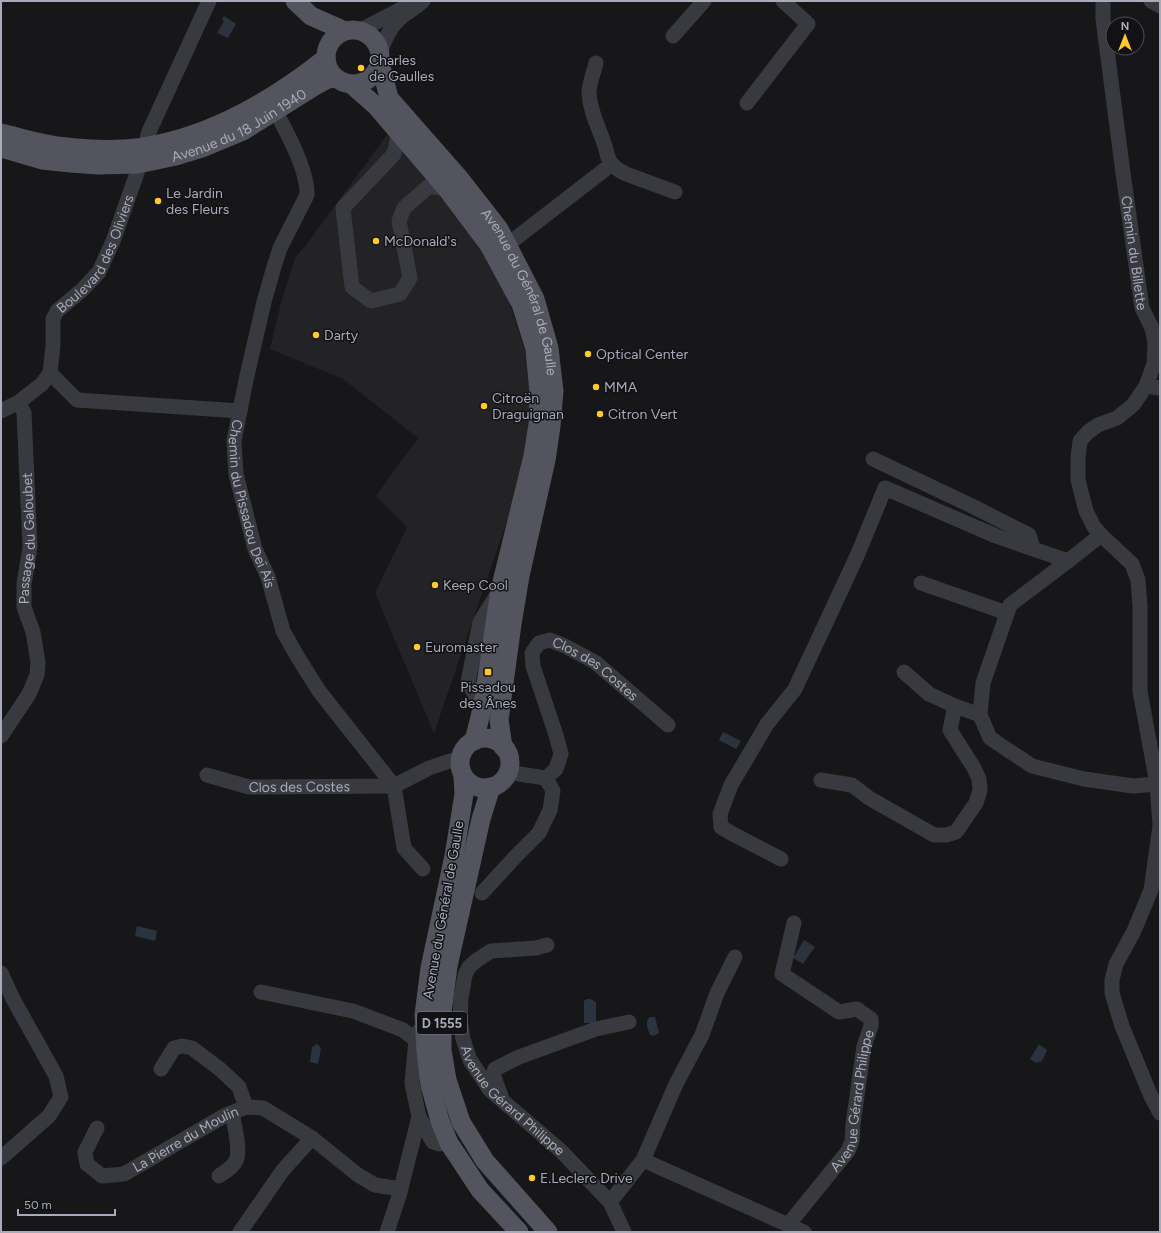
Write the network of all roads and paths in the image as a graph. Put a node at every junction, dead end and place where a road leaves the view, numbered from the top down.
1 (210, 1) edge
2 (294, 1) edge
3 (419, 1) edge
4 (423, 1) edge
5 (704, 1) edge
6 (783, 1) edge
7 (1103, 1) edge
8 (1151, 1) edge
9 (1160, 6) edge
10 (353, 30) junction
11 (673, 36) dead end
12 (327, 52) junction
13 (380, 58) junction
14 (596, 63) dead end
15 (343, 81) junction
16 (747, 103) dead end
17 (275, 111) junction
18 (1, 133) edge
19 (399, 133) junction
20 (148, 147) junction
21 (1, 148) edge
22 (138, 164) junction
23 (612, 164) junction
24 (447, 189) junction
25 (675, 192) dead end
26 (507, 245) junction
27 (50, 373) junction
28 (1153, 387) edge
29 (19, 402) junction
30 (1, 411) edge
31 (240, 411) junction
32 (873, 459) dead end
33 (1100, 535) junction
34 (1033, 548) junction
35 (1068, 561) junction
36 (921, 583) dead end
37 (1007, 613) junction
38 (904, 672) dead end
39 (955, 706) junction
40 (980, 715) junction
41 (668, 725) dead end
42 (1, 736) edge
43 (474, 741) junction
44 (503, 746) junction
45 (462, 768) junction
46 (508, 771) junction
47 (207, 775) dead end
48 (546, 778) junction
49 (821, 780) dead end
50 (1157, 784) junction
51 (394, 786) junction
52 (491, 787) junction
53 (1160, 825) edge
54 (781, 859) dead end
55 (423, 869) dead end
56 (482, 893) dead end
57 (794, 923) dead end
58 (547, 945) dead end
59 (735, 957) dead end
60 (1, 973) edge
61 (261, 992) dead end
62 (424, 1015) junction
63 (629, 1022) dead end
64 (416, 1040) junction
65 (161, 1069) dead end
66 (502, 1100) junction
67 (246, 1107) junction
68 (232, 1113) junction
69 (1160, 1113) edge
70 (419, 1117) junction
71 (97, 1128) dead end
72 (312, 1138) junction
73 (449, 1143) junction
74 (1, 1158) edge
75 (643, 1160) junction
76 (220, 1176) dead end
77 (401, 1189) junction
78 (610, 1202) junction
79 (788, 1225) junction
80 (240, 1232) edge
81 (387, 1232) edge
82 (519, 1232) edge
83 (548, 1232) edge
84 (624, 1232) edge
85 (804, 1232) edge

1 - 20 street
2 - 10 main road
2 - 12 main road
3 - 10 street
4 - 13 street
5 - 11 street
6 - 16 street
7 - 28 street, Chemin du Billette
8 - 9 street
10 - 12 main road
10 - 13 main road
12 - 15 main road
12 - 20 main road, Avenue du 18 Juin 1940
13 - 15 main road
13 - 26 main road, Avenue du Général de Gaulle
14 - 23 street
15 - 17 main road, Avenue du 18 Juin 1940
15 - 19 main road, Avenue du Général de Gaulle
17 - 22 main road, Avenue du 18 Juin 1940
17 - 31 street, Chemin du Pissadou Deï Aïs
18 - 20 main road, Avenue du 18 Juin 1940
19 - 24 main road, Avenue du Général de Gaulle
19 - 24 street
21 - 22 main road, Avenue du 18 Juin 1940
22 - 27 street, Boulevard des Oliviers
23 - 25 street
23 - 26 street
24 - 43 main road, Avenue du Général de Gaulle
26 - 44 main road, Avenue du Général de Gaulle
27 - 29 street
27 - 31 street
28 - 33 street, Chemin du Billette
29 - 30 street
29 - 42 street, Passage du Galoubet
31 - 51 street, Chemin du Pissadou Deï Aïs
32 - 34 street
33 - 35 street
33 - 50 street, Chemin du Billette
34 - 35 street
34 - 54 street
35 - 37 street
36 - 37 street
37 - 40 street
38 - 39 street
39 - 40 street
39 - 49 street
40 - 50 street
41 - 48 street, Clos des Costes
43 - 44 main road
43 - 45 main road, Avenue du Général de Gaulle
44 - 46 main road, Avenue du Général de Gaulle
45 - 51 street, Clos des Costes
45 - 52 main road
45 - 62 main road, Avenue du Général de Gaulle / D 1555
46 - 48 street
46 - 52 main road
47 - 51 street, Clos des Costes
48 - 56 street
50 - 53 street, Chemin du Billette
51 - 55 street, Chemin du Pissadou Deï Aïs
52 - 83 main road, Avenue du Général de Gaulle / D 1555
53 - 69 street, Chemin du Billette
57 - 79 street, Avenue Gérard Philippe
58 - 66 street, Avenue Gérard Philippe
59 - 75 street
60 - 74 street
61 - 64 street
62 - 64 street
62 - 73 main road, Avenue du Général de Gaulle / D 1555
63 - 66 street
64 - 70 street
65 - 67 street
66 - 78 street, Avenue Gérard Philippe
67 - 68 street, La Pierre du Moulin
67 - 72 street, La Pierre du Moulin
68 - 71 street, La Pierre du Moulin
68 - 76 street
70 - 73 street
70 - 77 street
72 - 77 street, La Pierre du Moulin
72 - 80 street
73 - 82 main road, Avenue du Général de Gaulle / D 1555
75 - 78 street
75 - 79 street
77 - 81 street
78 - 84 street, Avenue Gérard Philippe
79 - 85 street

